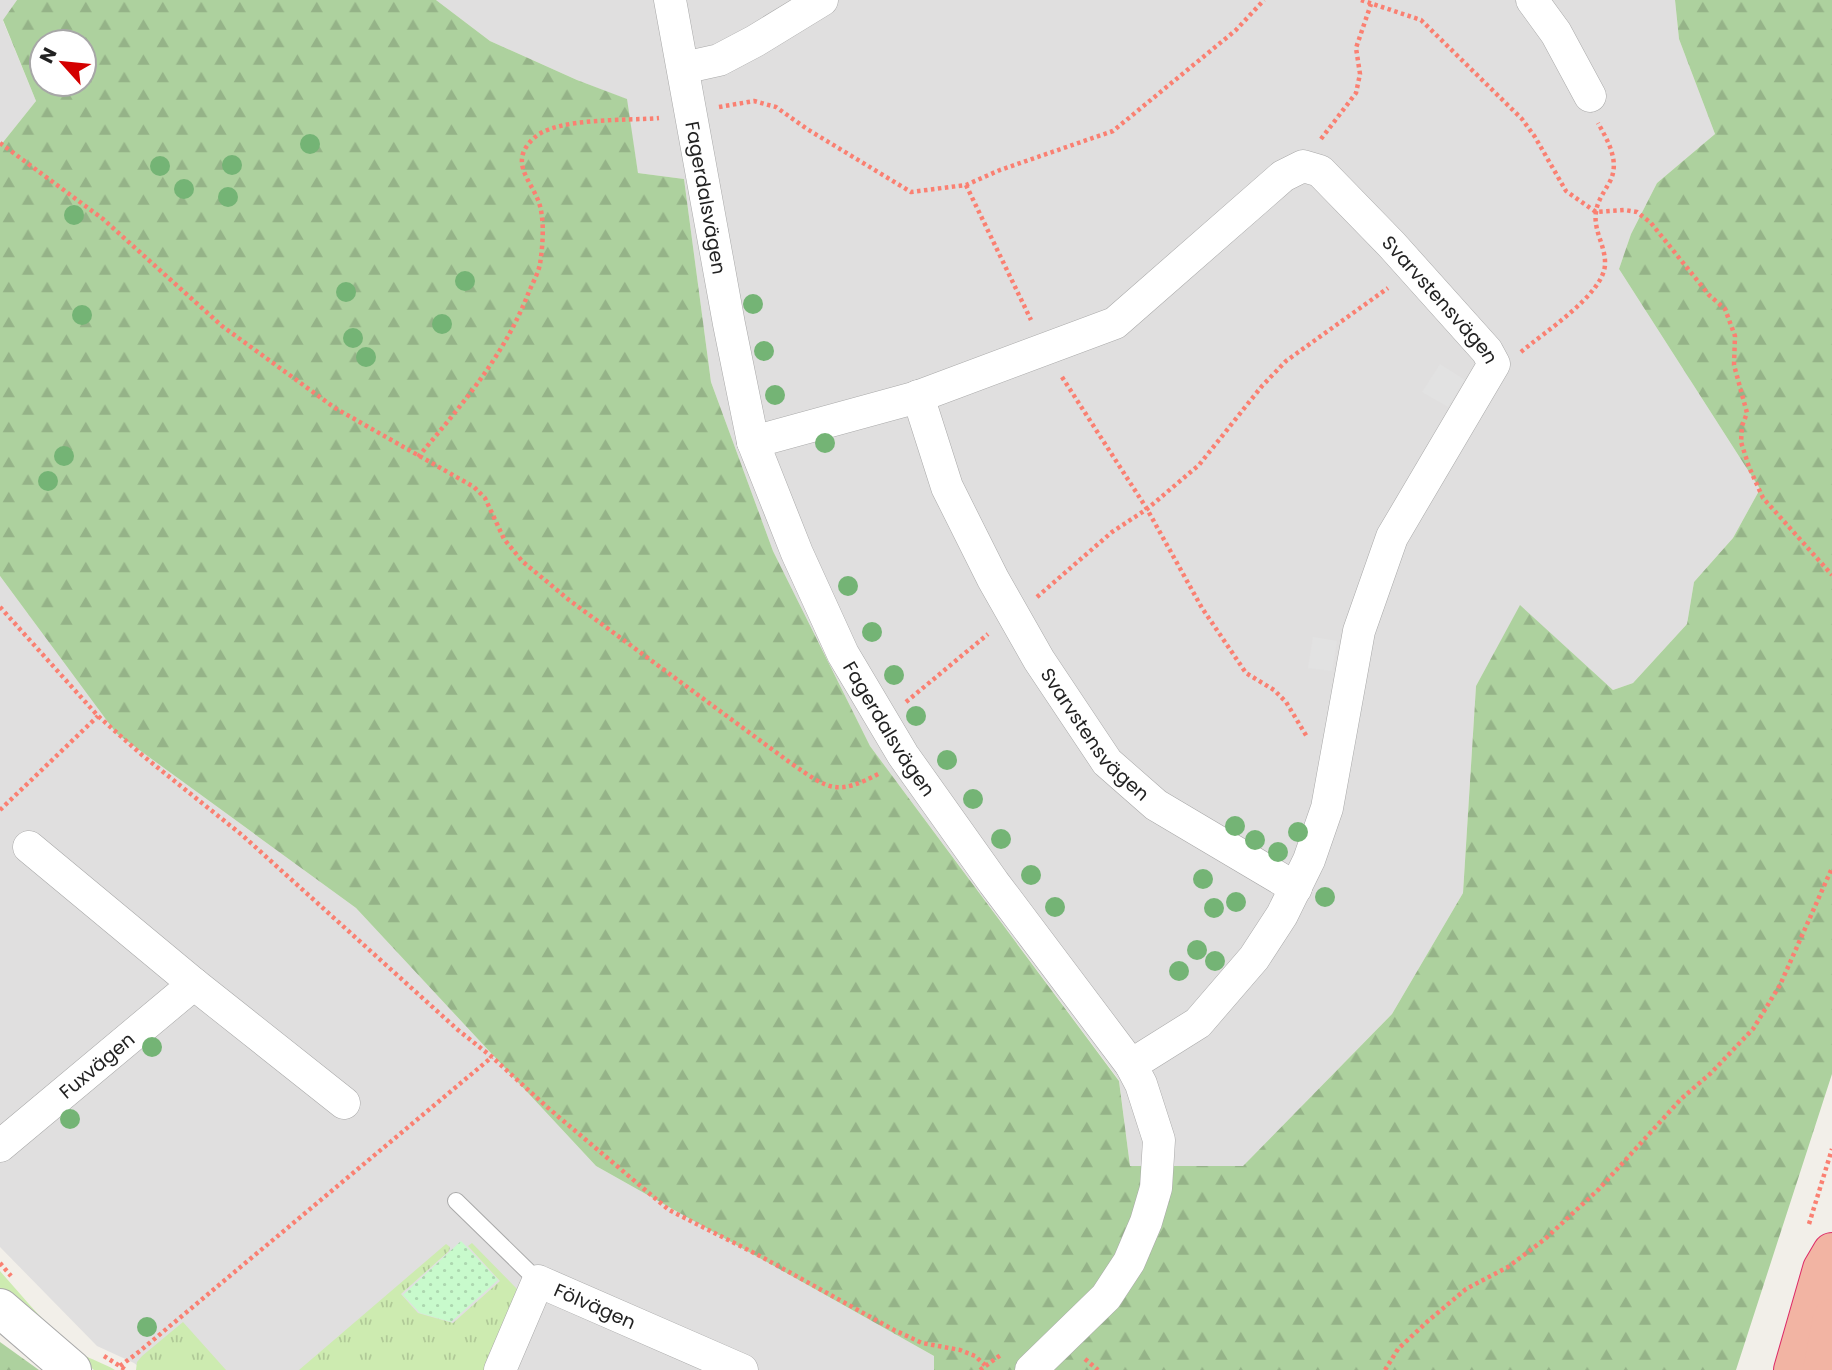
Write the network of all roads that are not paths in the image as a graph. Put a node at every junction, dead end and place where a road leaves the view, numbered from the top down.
1 (670, 0) edge
2 (822, 0) edge
3 (1532, 0) edge
4 (683, 68) junction
5 (1590, 96) road end
6 (918, 396) junction
7 (753, 442) junction
8 (29, 847) dead end
9 (1296, 888) junction
10 (194, 984) junction
11 (1131, 1065) junction
12 (344, 1103) dead end
13 (0, 1146) edge
14 (456, 1201) dead end
15 (1832, 1252) edge
16 (538, 1281) junction
17 (0, 1308) edge
18 (1832, 1318) edge
19 (72, 1370) edge
20 (500, 1370) edge
21 (742, 1370) edge
22 (1031, 1370) edge
23 (1793, 1370) edge
24 (1822, 1370) edge

1 - 4 street, Fagerdalsvägen
2 - 4 street
3 - 5 street
4 - 7 street, Fagerdalsvägen
6 - 7 street
6 - 9 street, Svarvstensvägen
6 - 9 street, Svarvstensvägen
7 - 11 street, Fagerdalsvägen
8 - 10 street
9 - 11 street, Svarvstensvägen
10 - 12 street
10 - 13 street, Fuxvägen
11 - 22 street, Fagerdalsvägen
14 - 16 lane
15 - 23 highway
16 - 20 street, Fölvägen
16 - 21 street, Fölvägen
17 - 19 street
18 - 24 highway

